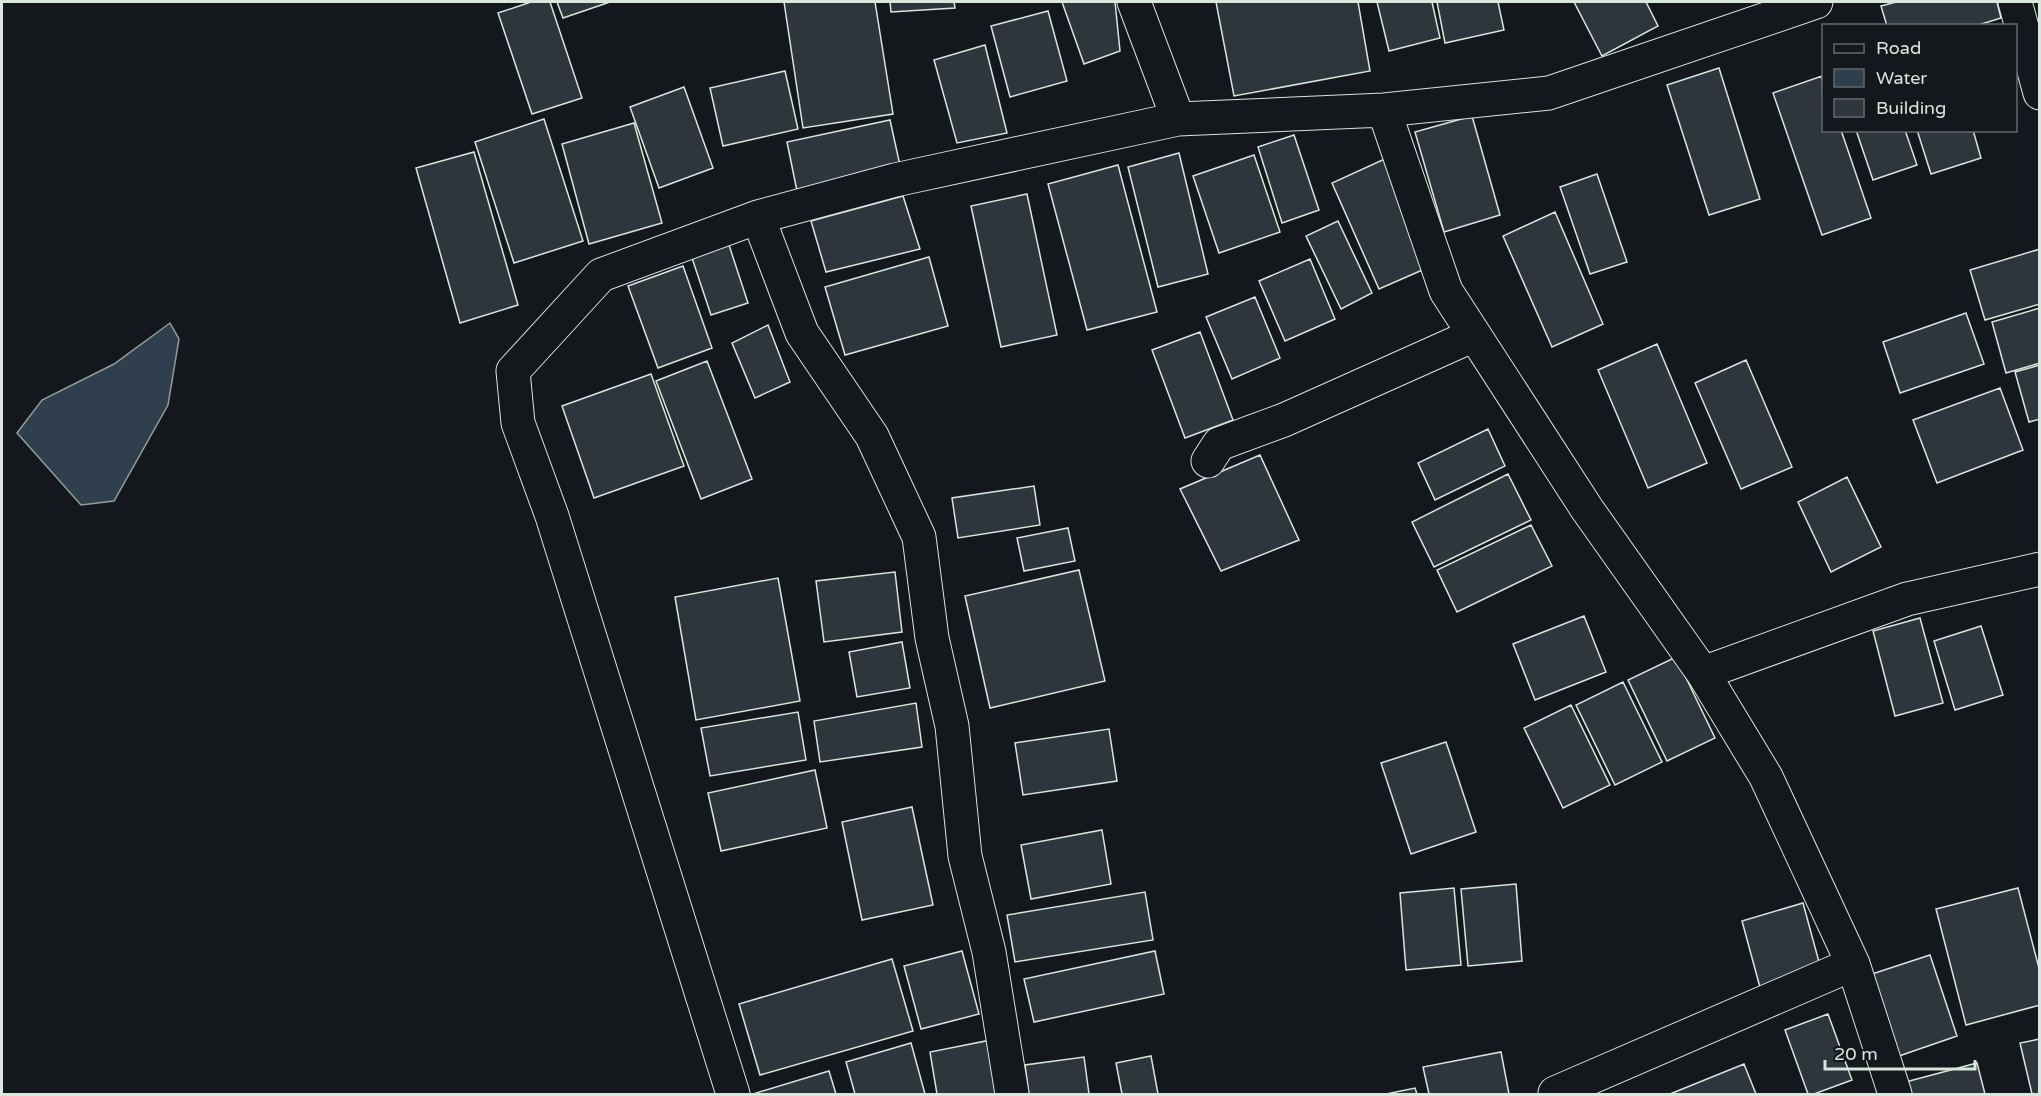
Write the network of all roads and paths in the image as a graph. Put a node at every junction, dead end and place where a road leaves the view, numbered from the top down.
1 (1134, 2) edge
2 (1816, 2) edge
3 (2015, 2) edge
4 (2040, 93) edge
5 (1384, 110) junction
6 (1178, 119) junction
7 (758, 217) junction
8 (1474, 335) junction
9 (1208, 461) dead end
10 (2040, 569) edge
11 (1703, 673) junction
12 (1852, 964) junction
13 (1555, 1094) edge
14 (733, 1095) edge
15 (1012, 1095) edge
16 (1894, 1095) edge

1 - 6 street
2 - 5 street
3 - 4 street
5 - 6 street
5 - 8 street
6 - 7 street
7 - 14 street
7 - 15 street
8 - 9 street
8 - 11 street
10 - 11 street
11 - 12 street
12 - 13 street
12 - 16 street

